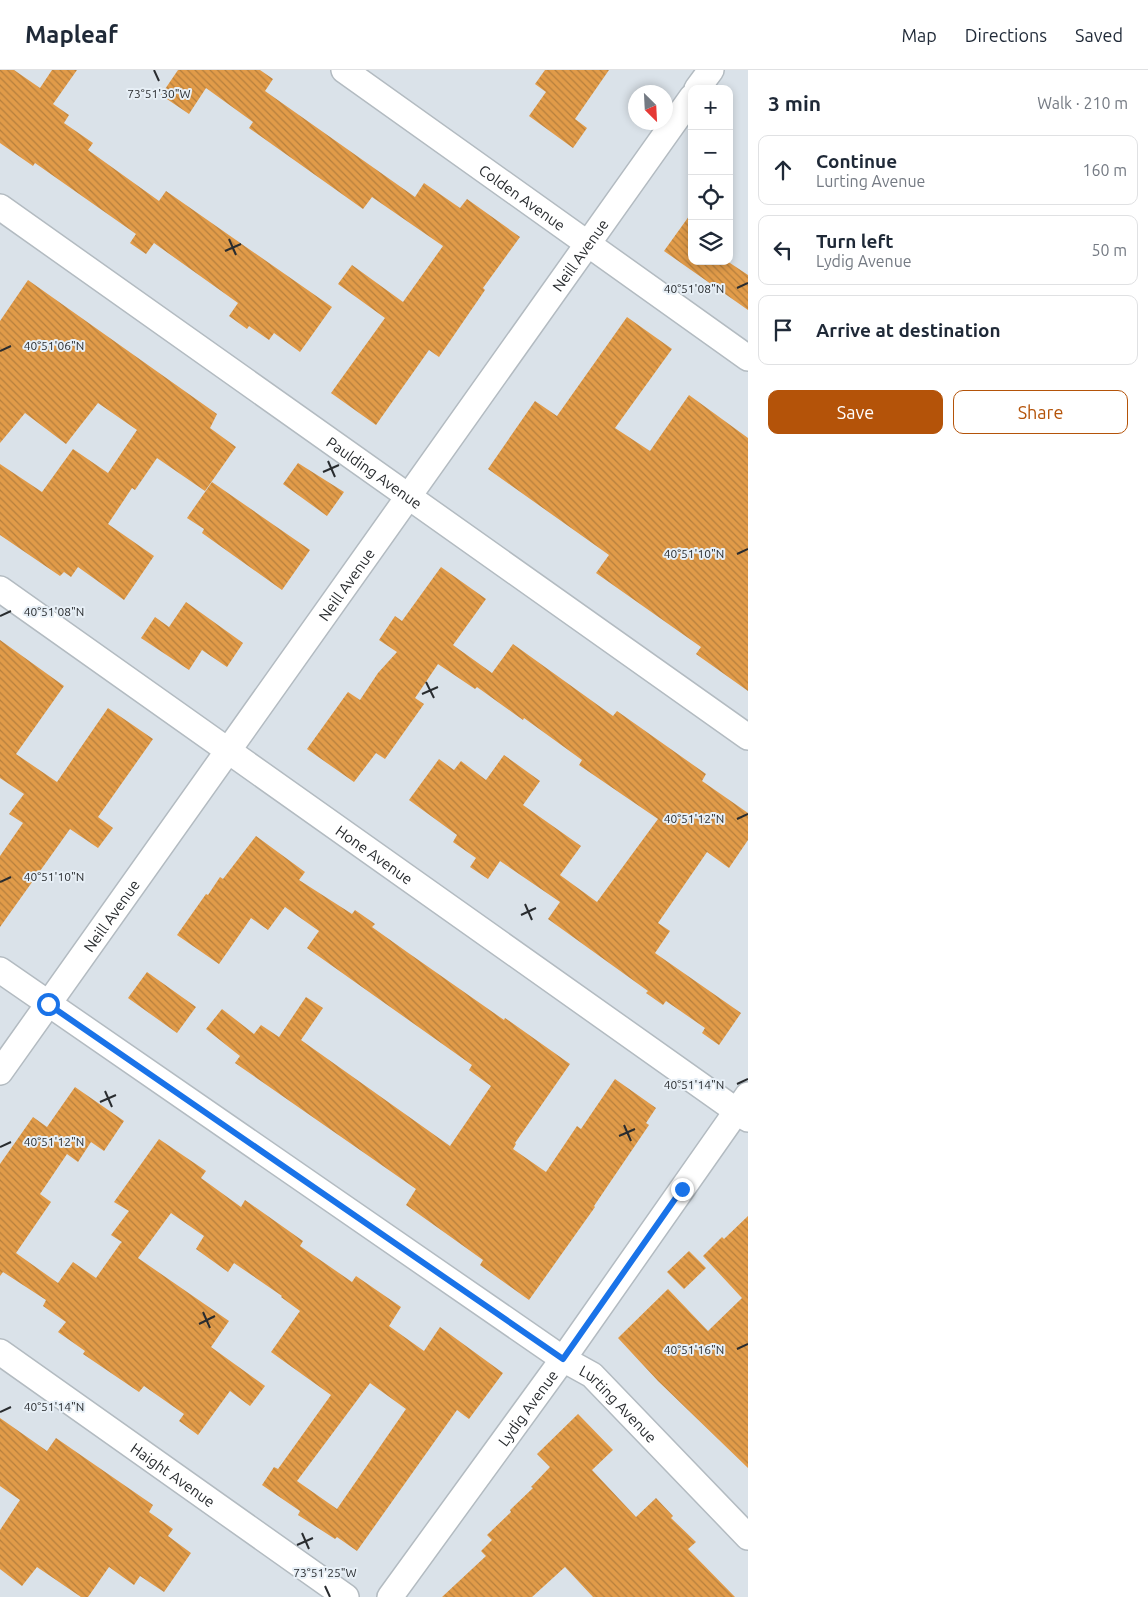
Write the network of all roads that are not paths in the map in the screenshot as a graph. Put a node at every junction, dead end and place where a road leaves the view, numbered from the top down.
1 (344, 70) edge
2 (711, 70) edge
3 (700, 85) edge
4 (688, 103) edge
5 (0, 207) edge
6 (588, 243) junction
7 (748, 358) edge
8 (408, 496) junction
9 (0, 589) edge
10 (748, 737) edge
11 (229, 751) junction
12 (0, 970) edge
13 (48, 1004) junction
14 (0, 1072) edge
15 (744, 1108) edge
16 (0, 1352) edge
17 (563, 1359) junction
18 (748, 1537) edge
19 (346, 1597) edge
20 (390, 1597) edge

1 - 6 street, Colden Avenue
2 - 3 street
4 - 6 street, Neill Avenue
5 - 8 street, Paulding Avenue
6 - 7 street, Colden Avenue
6 - 8 street, Neill Avenue
8 - 10 street, Paulding Avenue
8 - 11 street, Neill Avenue
9 - 11 street, Hone Avenue
11 - 13 street, Neill Avenue
11 - 15 street, Hone Avenue
12 - 13 street, Lurting Avenue
13 - 14 street, Neill Avenue
13 - 17 street, Lurting Avenue
15 - 17 street, Lydig Avenue
16 - 19 street, Haight Avenue
17 - 18 street, Lurting Avenue
17 - 20 street, Lydig Avenue

